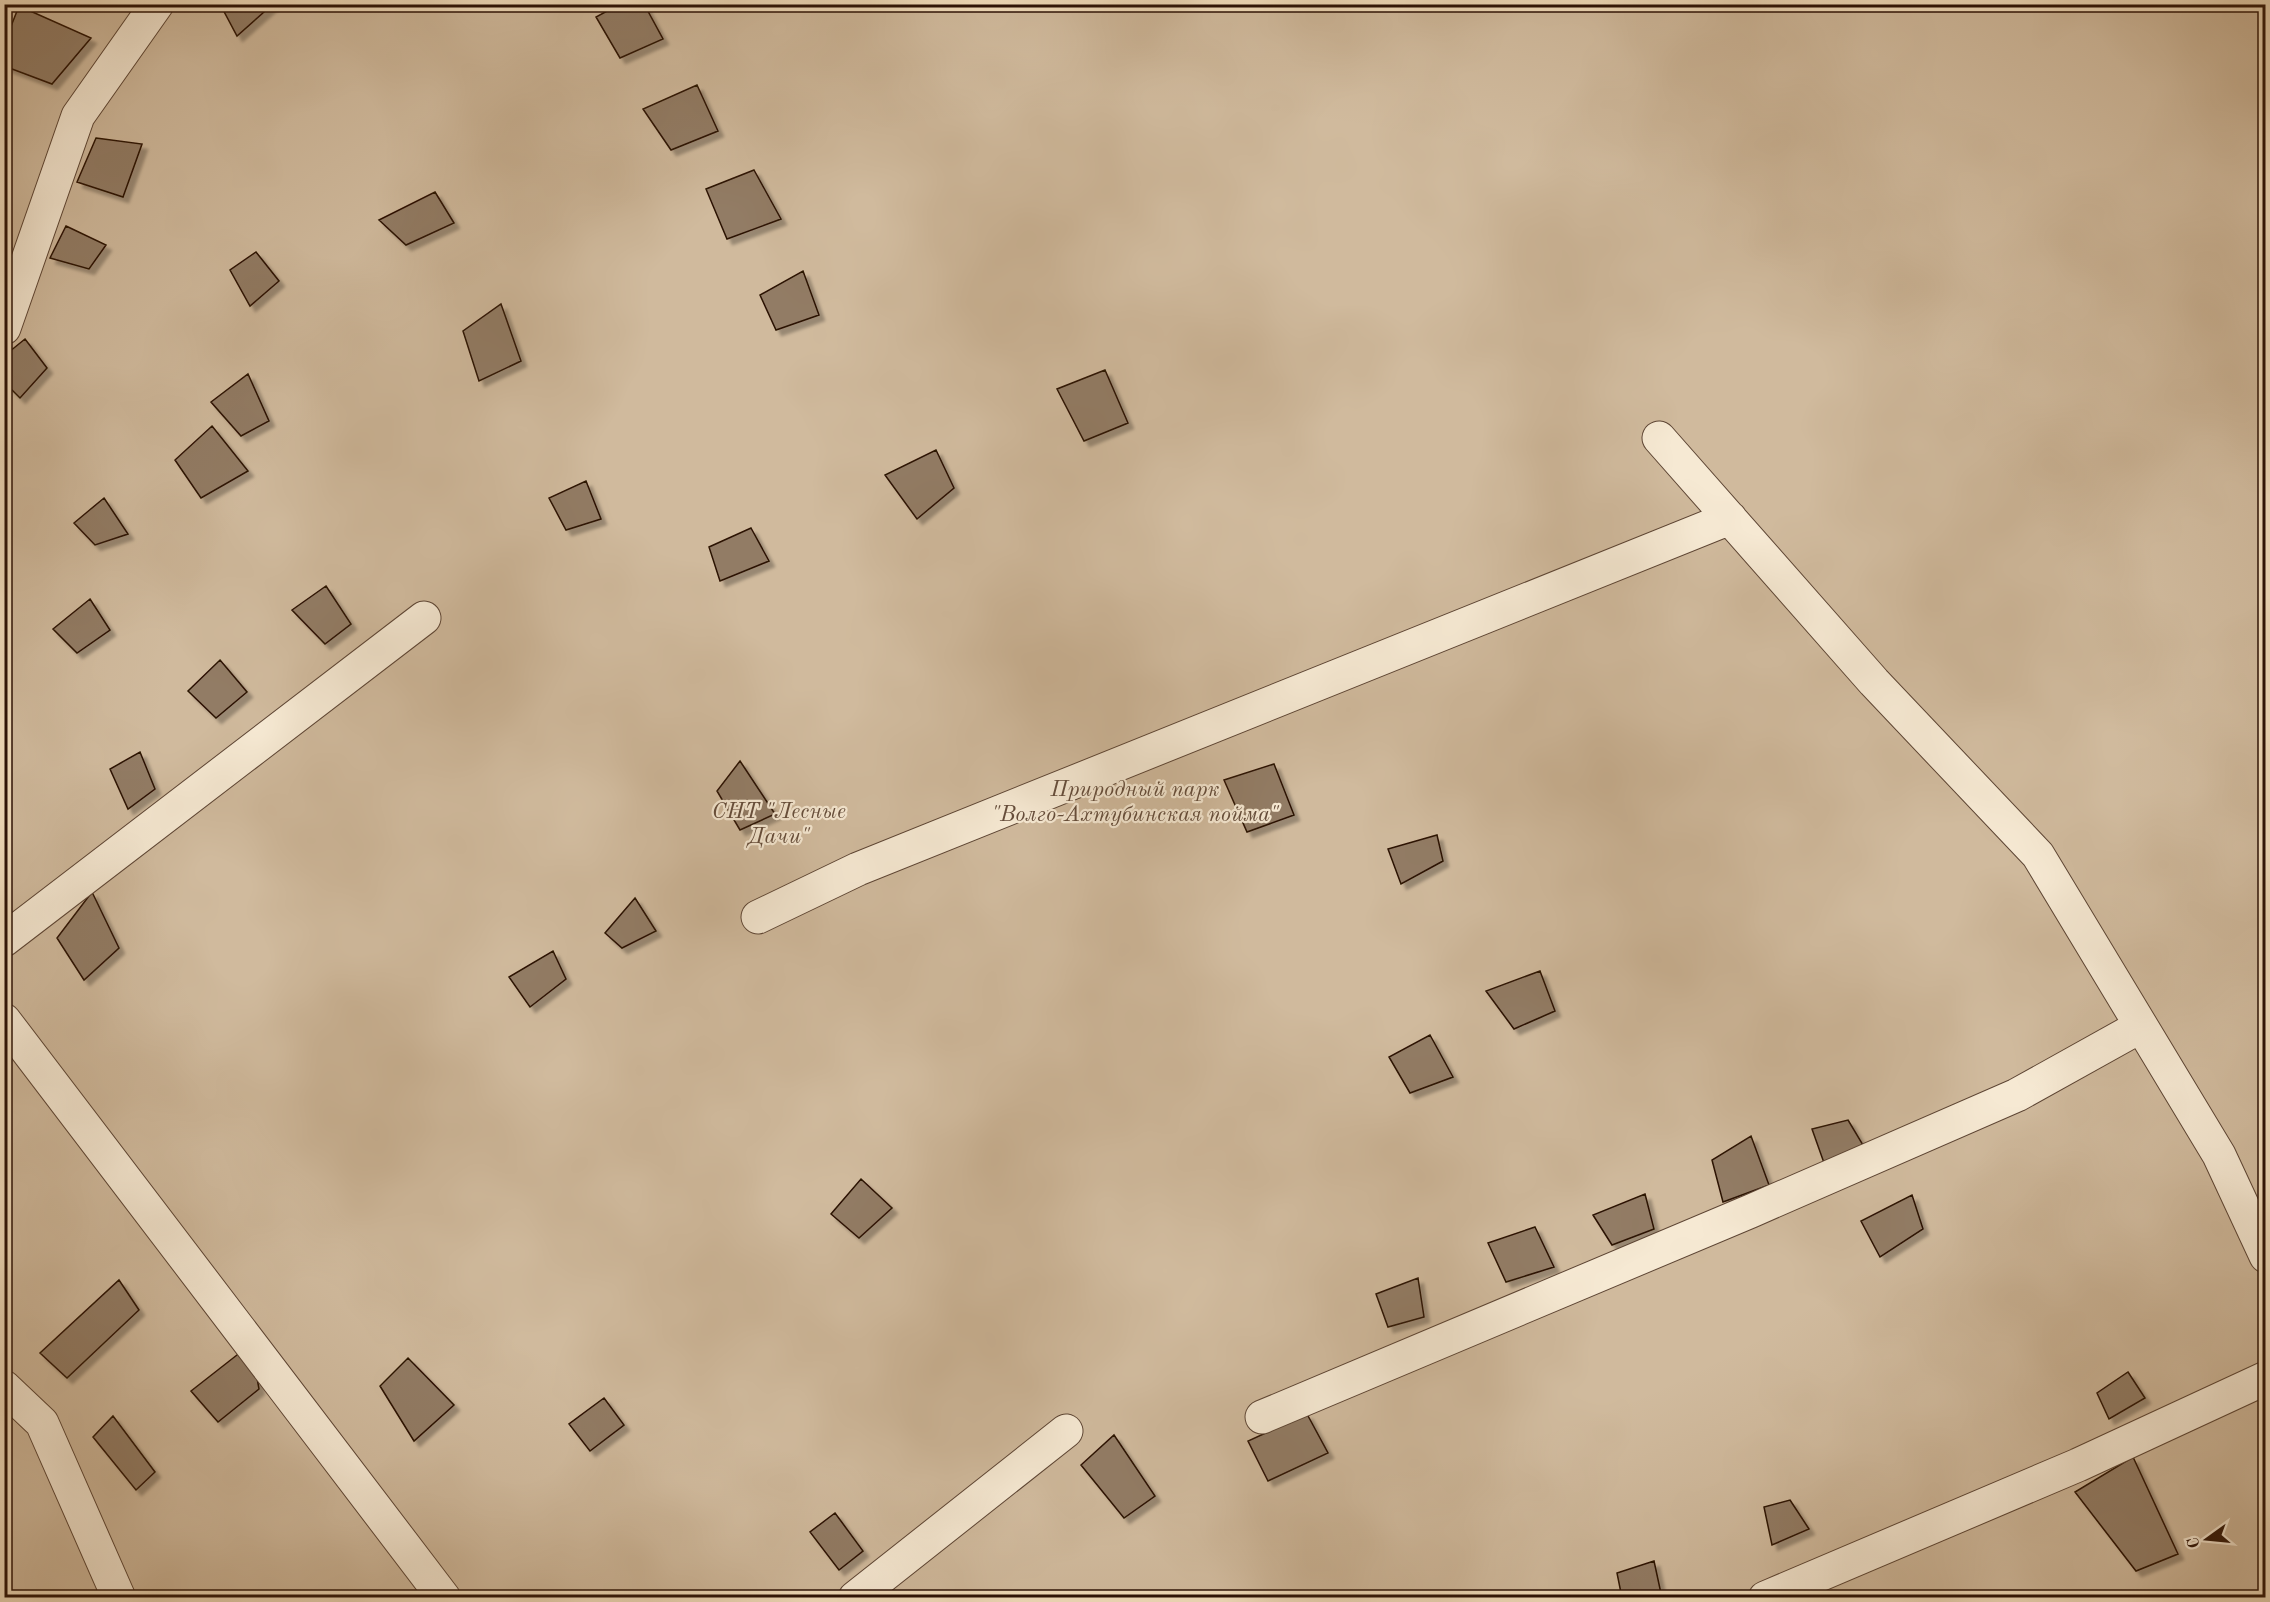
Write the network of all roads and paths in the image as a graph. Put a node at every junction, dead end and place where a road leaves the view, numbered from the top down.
1 (157, 4) edge
2 (4, 328) edge
3 (1659, 438) dead end
4 (1730, 518) junction
5 (424, 618) dead end
6 (759, 917) dead end
7 (4, 940) edge
8 (4, 1020) edge
9 (2141, 1026) junction
10 (2265, 1256) edge
11 (2265, 1378) edge
12 (4, 1387) edge
13 (1262, 1417) dead end
14 (1066, 1431) dead end
15 (119, 1598) edge
16 (444, 1598) edge
17 (855, 1598) edge
18 (1765, 1598) edge

1 - 2 street
3 - 4 street
4 - 6 street
4 - 9 street
5 - 7 street
8 - 16 street
9 - 10 street
9 - 13 street
11 - 18 street
12 - 15 street
14 - 17 street

